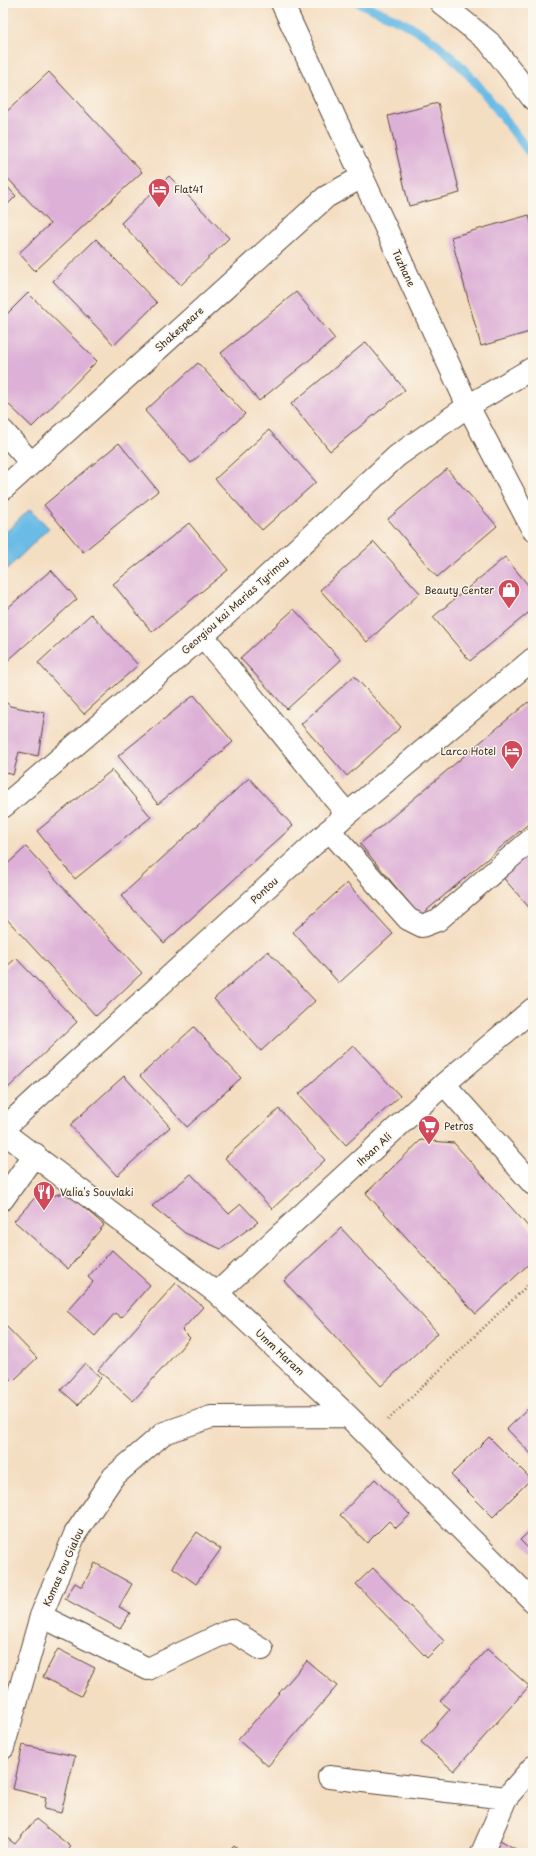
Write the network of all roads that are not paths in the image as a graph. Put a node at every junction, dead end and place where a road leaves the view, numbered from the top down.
1 (282, 3) edge
2 (440, 3) edge
3 (533, 99) edge
4 (362, 177) junction
5 (533, 368) edge
6 (468, 406) junction
7 (3, 431) edge
8 (31, 463) junction
9 (3, 489) edge
10 (533, 530) edge
11 (203, 636) junction
12 (533, 659) edge
13 (3, 807) edge
14 (347, 814) junction
15 (329, 830) junction
16 (533, 838) edge
17 (533, 1009) edge
18 (444, 1084) junction
19 (3, 1130) edge
20 (35, 1154) junction
21 (533, 1184) edge
22 (3, 1199) edge
23 (217, 1293) junction
24 (348, 1416) junction
25 (533, 1601) edge
26 (41, 1616) junction
27 (262, 1649) dead end
28 (3, 1748) edge
29 (533, 1767) edge
30 (329, 1777) dead end
31 (506, 1798) junction
32 (482, 1853) edge

1 - 4 street, Tuzhane
2 - 3 street
4 - 6 street, Tuzhane
4 - 8 street, Shakespeare
5 - 6 street, Georgiou kai Marias Tyrimou
6 - 10 street, Tuzhane
6 - 11 street, Georgiou kai Marias Tyrimou
7 - 8 street
8 - 9 street, Shakespeare
11 - 13 street, Georgiou kai Marias Tyrimou
11 - 14 street
12 - 14 street, Pontou
14 - 15 street, Pontou
15 - 16 street
15 - 19 street, Pontou
17 - 18 street, Ihsan Ali
18 - 21 street
18 - 23 street, Ihsan Ali
19 - 20 street, Umm Haram
20 - 22 street
20 - 23 street, Umm Haram
23 - 24 street, Umm Haram
24 - 25 street, Umm Haram
24 - 26 street, Komas tou Gialou
26 - 27 street
26 - 28 street, Komas tou Gialou
29 - 31 street
30 - 31 street
31 - 32 street

